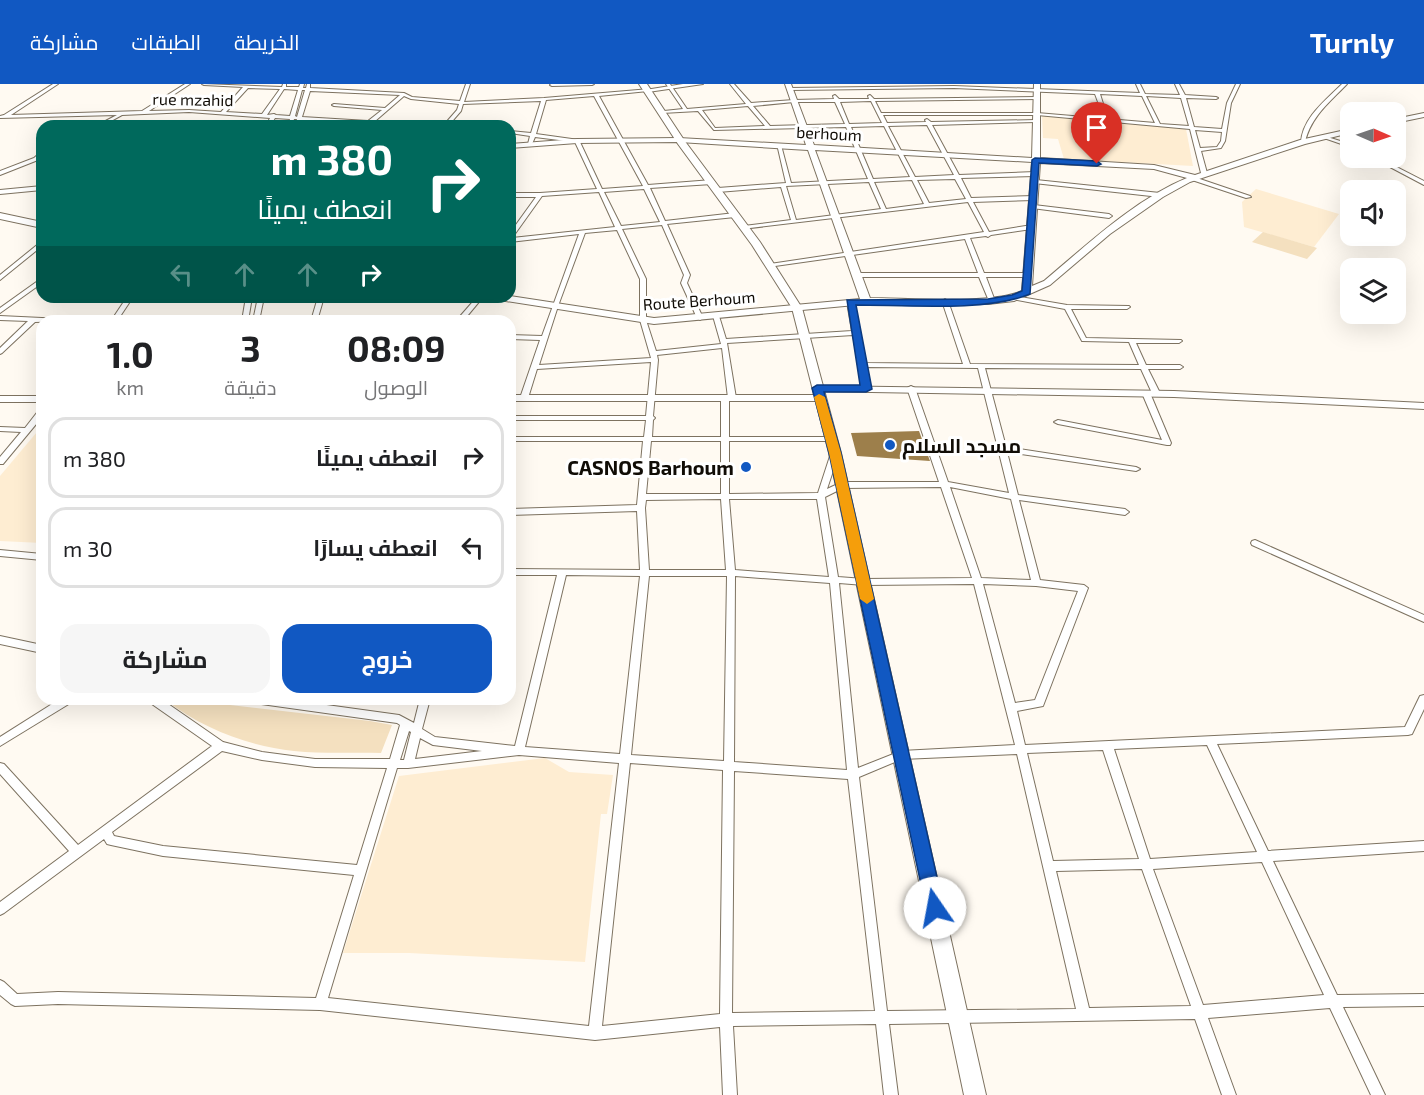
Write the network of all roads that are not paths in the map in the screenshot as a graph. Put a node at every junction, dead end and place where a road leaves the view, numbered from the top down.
1 (56, 84) edge
2 (188, 84) edge
3 (204, 84) edge
4 (347, 84) edge
5 (468, 84) edge
6 (592, 84) edge
7 (700, 84) edge
8 (732, 84) edge
9 (1138, 84) edge
10 (1177, 84) edge
11 (1238, 84) edge
12 (1345, 84) edge
13 (552, 85) edge
14 (953, 85) edge
15 (239, 86) edge
16 (284, 86) edge
17 (302, 86) edge
18 (309, 86) edge
19 (669, 86) edge
20 (908, 86) edge
21 (246, 87) junction
22 (645, 87) edge
23 (789, 87) edge
24 (867, 88) junction
25 (832, 89) junction
26 (341, 90) junction
27 (1037, 91) edge
28 (1097, 93) junction
29 (404, 94) junction
30 (596, 95) junction
31 (1143, 95) junction
32 (1183, 96) junction
33 (960, 98) junction
34 (1216, 98) dead end
35 (544, 99) junction
36 (837, 99) junction
37 (872, 99) junction
38 (916, 99) junction
39 (794, 101) junction
40 (463, 103) junction
41 (749, 104) junction
42 (334, 105) dead end
43 (386, 109) junction
44 (699, 109) junction
45 (686, 110) junction
46 (1103, 110) dead end
47 (144, 112) junction
48 (663, 112) junction
49 (125, 113) junction
50 (222, 113) junction
51 (922, 113) junction
52 (880, 114) junction
53 (969, 114) junction
54 (264, 115) junction
55 (274, 115) junction
56 (1424, 115) edge
57 (292, 116) junction
58 (299, 116) junction
59 (2, 117) edge
60 (1037, 117) junction
61 (1406, 119) edge
62 (110, 120) edge
63 (271, 120) edge
64 (291, 120) edge
65 (298, 120) edge
66 (334, 120) edge
67 (373, 120) edge
68 (450, 120) edge
69 (973, 122) junction
70 (928, 123) junction
71 (885, 124) junction
72 (848, 125) junction
73 (1158, 125) junction
74 (803, 126) junction
75 (768, 127) junction
76 (1192, 128) junction
77 (516, 132) edge
78 (1224, 132) junction
79 (534, 134) junction
80 (1340, 134) edge
81 (1326, 137) junction
82 (623, 139) junction
83 (680, 140) junction
84 (577, 141) junction
85 (1303, 142) junction
86 (1340, 142) edge
87 (530, 144) junction
88 (516, 145) edge
89 (779, 145) junction
90 (810, 147) junction
91 (858, 149) junction
92 (1198, 150) junction
93 (900, 152) junction
94 (947, 155) junction
95 (36, 159) edge
96 (1035, 160) junction
97 (1153, 168) junction
98 (1395, 168) edge
99 (1203, 171) junction
100 (0, 173) edge
101 (958, 177) junction
102 (914, 178) junction
103 (1035, 178) junction
104 (1190, 178) junction
105 (871, 180) junction
106 (823, 182) junction
107 (1424, 183) edge
108 (786, 185) junction
109 (715, 186) junction
110 (647, 188) junction
111 (1172, 188) junction
112 (36, 189) edge
113 (600, 191) junction
114 (0, 192) edge
115 (516, 195) edge
116 (540, 195) junction
117 (1160, 195) junction
118 (1248, 197) dead end
119 (969, 201) junction
120 (1034, 202) junction
121 (928, 206) junction
122 (884, 211) junction
123 (735, 214) junction
124 (0, 216) edge
125 (1109, 216) dead end
126 (836, 218) junction
127 (795, 222) junction
128 (36, 224) edge
129 (516, 224) edge
130 (665, 224) junction
131 (1032, 227) junction
132 (744, 228) junction
133 (619, 229) junction
134 (583, 232) junction
135 (988, 235) junction
136 (967, 237) junction
137 (516, 238) edge
138 (36, 248) edge
139 (849, 254) junction
140 (771, 266) junction
141 (857, 275) junction
142 (981, 275) junction
143 (1028, 275) junction
144 (0, 278) edge
145 (36, 284) edge
146 (1027, 292) junction
147 (1014, 298) junction
148 (516, 300) edge
149 (866, 301) junction
150 (945, 301) junction
151 (992, 301) junction
152 (850, 302) junction
153 (475, 303) edge
154 (555, 306) junction
155 (1068, 307) junction
156 (1127, 307) dead end
157 (797, 308) junction
158 (0, 311) edge
159 (464, 315) edge
160 (716, 316) junction
161 (0, 318) edge
162 (700, 318) junction
163 (33, 320) junction
164 (36, 320) edge
165 (643, 320) junction
166 (855, 333) junction
167 (804, 335) junction
168 (516, 337) edge
169 (544, 338) junction
170 (1131, 340) junction
171 (1179, 341) dead end
172 (724, 344) junction
173 (0, 352) edge
174 (654, 356) junction
175 (862, 364) junction
176 (967, 365) junction
177 (981, 365) junction
178 (1143, 366) junction
179 (535, 367) junction
180 (1180, 367) dead end
181 (911, 388) junction
182 (866, 389) junction
183 (989, 390) junction
184 (818, 393) junction
185 (1151, 393) junction
186 (653, 397) junction
187 (516, 398) edge
188 (524, 398) junction
189 (728, 398) junction
190 (0, 399) edge
191 (36, 399) edge
192 (1424, 406) edge
193 (516, 418) edge
194 (651, 418) junction
195 (36, 419) edge
196 (1058, 422) dead end
197 (0, 429) edge
198 (27, 430) junction
199 (726, 438) junction
200 (516, 439) edge
201 (829, 439) junction
202 (649, 440) junction
203 (1004, 449) junction
204 (835, 453) junction
205 (0, 462) edge
206 (1136, 469) dead end
207 (945, 484) junction
208 (842, 485) junction
209 (821, 496) junction
210 (644, 497) junction
211 (725, 497) junction
212 (1016, 497) junction
213 (641, 508) junction
214 (516, 512) edge
215 (1125, 512) dead end
216 (1255, 543) dead end
217 (0, 553) edge
218 (36, 556) edge
219 (516, 572) edge
220 (562, 573) junction
221 (731, 573) junction
222 (645, 574) junction
223 (834, 579) junction
224 (978, 581) junction
225 (864, 582) junction
226 (1036, 583) junction
227 (1424, 619) edge
228 (0, 640) edge
229 (36, 648) edge
230 (1424, 699) edge
231 (58, 705) edge
232 (162, 705) edge
233 (322, 705) edge
234 (422, 705) edge
235 (1011, 708) junction
236 (411, 726) junction
237 (11, 735) junction
238 (1210, 740) junction
239 (0, 742) edge
240 (1107, 745) junction
241 (220, 746) junction
242 (0, 748) edge
243 (1021, 750) junction
244 (519, 751) junction
245 (901, 755) junction
246 (626, 759) junction
247 (394, 764) junction
248 (408, 764) junction
249 (730, 766) junction
250 (0, 767) edge
251 (853, 775) junction
252 (105, 831) junction
253 (1424, 846) edge
254 (77, 852) junction
255 (1264, 855) junction
256 (1146, 864) junction
257 (1049, 866) junction
258 (361, 871) junction
259 (0, 909) edge
260 (0, 986) edge
261 (1424, 1000) edge
262 (1334, 1001) junction
263 (320, 1004) junction
264 (1199, 1012) junction
265 (1084, 1015) junction
266 (880, 1018) junction
267 (960, 1018) junction
268 (726, 1020) junction
269 (595, 1034) junction
270 (730, 1095) edge
271 (891, 1095) edge
272 (975, 1095) edge
273 (1229, 1095) edge
274 (1378, 1095) edge

1 - 59 street
2 - 47 street
3 - 15 street, rue mzahid
4 - 26 street
5 - 40 street
6 - 13 street
7 - 19 main road
8 - 41 street
9 - 31 street
10 - 32 street
11 - 78 street
12 - 85 street
14 - 20 street
14 - 27 street
14 - 33 street
15 - 21 street, rue mzahid
16 - 17 street, rue mzahid
16 - 21 street, rue mzahid
16 - 54 street
17 - 18 street, rue mzahid
17 - 57 street
18 - 26 street, rue mzahid
18 - 58 street
19 - 22 main road
19 - 45 street
20 - 24 street
20 - 38 street
21 - 50 street
22 - 30 street, rue mzahid
22 - 48 main road
23 - 25 street
23 - 39 main road
24 - 25 street
24 - 37 street
25 - 36 street
26 - 29 street, rue mzahid
27 - 28 street
27 - 33 street
27 - 60 main road
28 - 31 street
28 - 46 street
29 - 40 street, rue mzahid
29 - 43 street
30 - 35 street, rue mzahid
30 - 82 street
31 - 32 street
31 - 73 street
32 - 34 street
32 - 76 street
33 - 38 street
33 - 53 street
35 - 40 street, rue mzahid
35 - 79 street
36 - 37 street
36 - 39 street
36 - 72 street
37 - 38 street
37 - 52 street
38 - 51 street
39 - 41 street
39 - 74 main road
40 - 68 street
41 - 44 street
41 - 75 street
42 - 43 street
43 - 67 street
44 - 45 street
44 - 75 street
45 - 48 street
47 - 49 street, rue mzahid
47 - 50 street, rue mzahid
48 - 83 main road
49 - 59 street, rue mzahid
49 - 62 street
50 - 54 street, rue mzahid
51 - 52 street
51 - 53 street
51 - 70 street
52 - 71 street
53 - 60 street
53 - 69 street
54 - 55 street, rue mzahid
55 - 57 street, rue mzahid
55 - 63 street
56 - 61 main road
57 - 58 street, rue mzahid
57 - 64 street
58 - 65 street
58 - 66 street, rue mzahid
60 - 69 street
60 - 73 street
60 - 96 main road
69 - 70 street
70 - 71 street
70 - 94 street
71 - 72 street
71 - 93 street
72 - 74 street
72 - 91 street
73 - 76 street
74 - 75 street
74 - 90 main road
76 - 78 street
76 - 92 street
77 - 79 street
78 - 92 street
79 - 84 street
79 - 87 street
80 - 81 main road, Route Berhoum
81 - 85 main road, Route Berhoum
81 - 86 street
82 - 83 main road, berhoum
82 - 84 main road, berhoum
82 - 110 street
83 - 89 main road, berhoum
83 - 109 main road
84 - 87 main road, berhoum
84 - 113 street
85 - 99 main road, Route Berhoum
87 - 88 main road, berhoum
89 - 90 main road, berhoum
89 - 108 street
90 - 91 main road, berhoum
90 - 106 main road
91 - 93 main road, berhoum
91 - 105 street
92 - 99 street
93 - 94 main road, berhoum
93 - 102 street
94 - 96 main road, berhoum
94 - 101 street
95 - 100 street
96 - 97 main road, berhoum
96 - 103 main road
97 - 99 main road
97 - 104 main road, berhoum
97 - 111 main road
98 - 107 street
99 - 104 main road, Route Berhoum
101 - 102 street
101 - 103 street
101 - 119 street
102 - 105 street
102 - 121 street
103 - 117 street
103 - 120 main road
104 - 111 main road, Route Berhoum
104 - 118 street
105 - 106 street
105 - 122 street
106 - 108 street
106 - 126 main road
108 - 109 street
108 - 127 street
109 - 110 street
109 - 123 main road
110 - 113 street
110 - 130 street
111 - 117 main road, Route Berhoum
112 - 114 main road
113 - 116 street
113 - 133 street
115 - 116 street
116 - 129 street
117 - 146 main road, Route Berhoum
119 - 120 street
119 - 121 street
119 - 135 street
120 - 125 street
120 - 131 main road
121 - 122 street
122 - 126 street
123 - 130 street
123 - 132 main road
124 - 128 main road
126 - 127 street
126 - 139 main road
127 - 132 street
130 - 133 street
130 - 162 street
131 - 135 street
131 - 143 main road
132 - 140 main road
133 - 134 street
133 - 165 street
134 - 137 street
134 - 154 street
135 - 136 street
136 - 139 street
136 - 142 street
138 - 144 street
139 - 140 street
139 - 141 main road
140 - 157 main road
141 - 142 street
141 - 149 main road
142 - 143 street
142 - 151 street
143 - 146 main road
145 - 158 street
146 - 147 main road, Route Berhoum
147 - 151 main road, Route Berhoum
147 - 155 street
148 - 154 main road, Route Berhoum
149 - 150 main road, Route Berhoum
149 - 152 main road, Route Berhoum
150 - 151 main road, Route Berhoum
150 - 176 street
152 - 157 main road, Route Berhoum
152 - 166 street
153 - 159 street
154 - 165 main road, Route Berhoum
154 - 169 street
155 - 156 street
155 - 170 street
157 - 160 main road, Route Berhoum
157 - 167 main road
160 - 162 main road, Route Berhoum
160 - 172 street
161 - 163 street
162 - 165 main road, Route Berhoum
163 - 164 street
163 - 173 street
165 - 174 street
166 - 167 street
166 - 175 street
167 - 172 street
167 - 184 main road
168 - 169 street
169 - 179 street
170 - 171 street
170 - 178 street
172 - 174 street
172 - 189 street
174 - 179 street
174 - 186 street
175 - 176 street
175 - 182 street
176 - 177 street
177 - 178 street
177 - 183 street
178 - 180 street
178 - 185 street
179 - 188 street
181 - 182 main road
181 - 183 main road
181 - 207 street
182 - 184 main road
183 - 185 main road
183 - 203 street
184 - 189 main road
184 - 201 main road
185 - 192 main road
185 - 196 street
186 - 188 main road
186 - 189 main road
186 - 194 street
187 - 188 main road
189 - 199 street
190 - 191 main road
193 - 194 street
194 - 202 street
195 - 198 street
197 - 198 street
198 - 205 street
199 - 201 street
199 - 202 street
199 - 211 street
200 - 202 street
201 - 204 main road
202 - 210 street
203 - 206 street
203 - 212 street
204 - 208 main road
204 - 209 street
207 - 208 street
207 - 212 street
207 - 224 street
208 - 209 street
208 - 225 main road
209 - 211 street
209 - 223 street
210 - 211 street
210 - 213 street
211 - 221 street
212 - 215 street
212 - 226 street
213 - 214 street
213 - 222 street
216 - 227 street
217 - 218 street
219 - 220 street
220 - 222 street
220 - 244 street
221 - 222 street
221 - 223 street
221 - 249 street
222 - 246 street
223 - 225 street
223 - 251 street
224 - 225 street
224 - 226 street
224 - 235 street
225 - 245 main road
226 - 235 street
228 - 229 street
230 - 238 street
231 - 237 street
232 - 241 street
233 - 236 street
234 - 236 street
235 - 243 street
236 - 244 street
236 - 247 street
236 - 248 street
237 - 239 street
237 - 242 street
238 - 240 street
238 - 255 street
240 - 243 street
240 - 256 street
241 - 247 street
241 - 252 street
243 - 245 street
243 - 257 street
244 - 246 street
244 - 248 street
245 - 251 street
245 - 267 main road
246 - 249 street
246 - 269 street
247 - 248 street
247 - 258 street
249 - 251 street
249 - 268 street
250 - 254 street
251 - 266 street
252 - 254 street
252 - 258 street
253 - 255 street
254 - 259 street
255 - 256 street
255 - 262 street
256 - 257 street
256 - 264 street
257 - 265 street
258 - 263 street
260 - 263 street
261 - 262 street
262 - 264 street
262 - 274 street
263 - 269 street
264 - 265 street
264 - 273 street
265 - 267 street
266 - 267 street
266 - 268 street
266 - 271 street
267 - 272 main road
268 - 269 street
268 - 270 street

